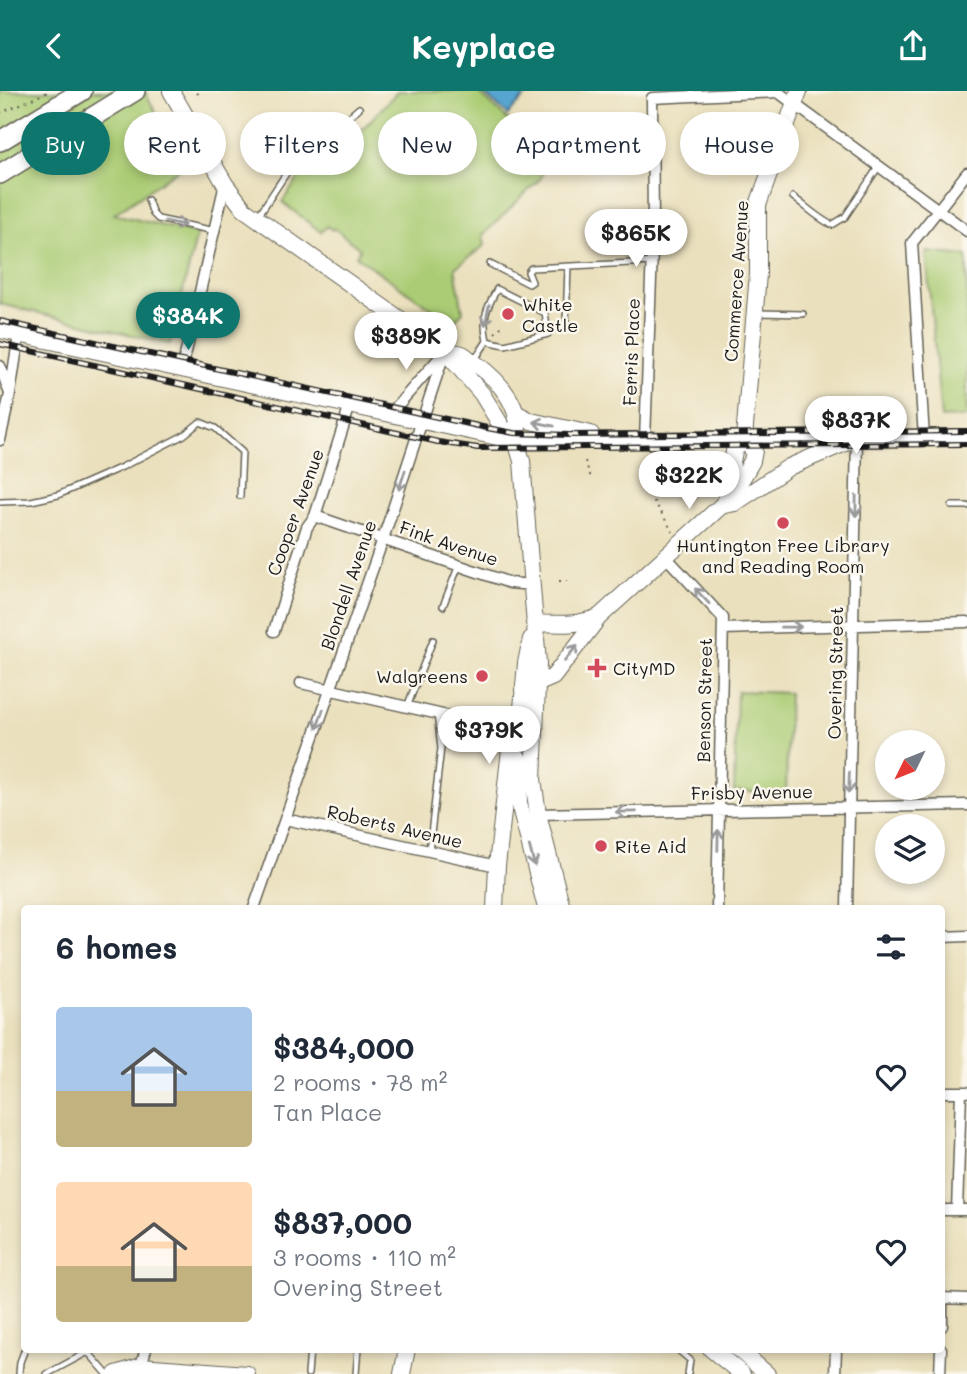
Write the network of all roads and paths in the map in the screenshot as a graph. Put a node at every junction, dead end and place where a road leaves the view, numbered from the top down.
1 (50, 91) edge
2 (82, 91) edge
3 (135, 91) edge
4 (201, 91) edge
5 (173, 94) edge
6 (197, 94) dead end
7 (797, 97) edge
8 (359, 108) dead end
9 (101, 112) edge
10 (0, 113) edge
11 (0, 141) edge
12 (21, 161) edge
13 (879, 166) junction
14 (967, 173) edge
15 (0, 174) edge
16 (21, 174) edge
17 (225, 184) junction
18 (0, 190) edge
19 (793, 197) dead end
20 (148, 200) dead end
21 (939, 210) junction
22 (257, 219) junction
23 (215, 231) junction
24 (967, 231) edge
25 (652, 262) junction
26 (490, 264) dead end
27 (568, 266) junction
28 (755, 313) junction
29 (803, 314) dead end
30 (402, 320) junction
31 (503, 325) dead end
32 (566, 325) dead end
33 (0, 330) edge
34 (19, 334) junction
35 (487, 341) junction
36 (386, 347) dead end
37 (445, 351) junction
38 (473, 362) junction
39 (0, 366) edge
40 (182, 369) junction
41 (10, 394) junction
42 (350, 405) junction
43 (516, 412) junction
44 (390, 414) junction
45 (421, 420) junction
46 (924, 437) junction
47 (967, 437) edge
48 (858, 438) junction
49 (704, 439) junction
50 (744, 439) junction
51 (0, 440) edge
52 (621, 440) junction
53 (645, 440) junction
54 (516, 441) junction
55 (585, 461) dead end
56 (733, 462) junction
57 (592, 478) dead end
58 (650, 495) dead end
59 (240, 496) dead end
60 (0, 502) edge
61 (722, 506) junction
62 (952, 506) dead end
63 (967, 506) edge
64 (315, 516) junction
65 (383, 539) junction
66 (680, 544) junction
67 (666, 557) junction
68 (459, 565) junction
69 (559, 581) dead end
70 (567, 581) dead end
71 (532, 585) junction
72 (443, 606) dead end
73 (599, 617) junction
74 (967, 622) edge
75 (534, 623) junction
76 (853, 625) junction
77 (723, 629) junction
78 (274, 631) dead end
79 (433, 640) dead end
80 (300, 683) dead end
81 (530, 687) junction
82 (330, 690) junction
83 (407, 707) junction
84 (437, 713) junction
85 (523, 737) junction
86 (967, 805) edge
87 (849, 807) junction
88 (719, 811) junction
89 (538, 814) junction
90 (285, 820) junction
91 (429, 851) junction
92 (497, 866) junction
93 (255, 905) edge
94 (495, 905) edge
95 (548, 905) edge
96 (548, 905) edge
97 (717, 905) edge
98 (847, 905) edge
99 (967, 936) edge
100 (945, 937) edge
101 (945, 1092) edge
102 (964, 1092) edge
103 (962, 1210) edge
104 (945, 1298) edge
105 (967, 1299) edge
106 (23, 1353) edge
107 (86, 1353) edge
108 (89, 1353) edge
109 (145, 1353) edge
110 (310, 1353) edge
111 (358, 1353) edge
112 (406, 1353) edge
113 (682, 1353) edge
114 (718, 1353) edge
115 (836, 1353) edge
116 (941, 1353) edge
117 (741, 1365) edge
118 (139, 1370) edge
119 (19, 1374) edge
120 (47, 1374) edge
121 (107, 1374) edge
122 (116, 1374) edge
123 (247, 1374) edge
124 (308, 1374) edge
125 (356, 1374) edge
126 (402, 1374) edge
127 (688, 1374) edge
128 (767, 1374) edge
129 (835, 1374) edge
130 (940, 1374) edge

1 - 10 path
2 - 11 highway
3 - 9 highway
4 - 6 path
5 - 17 main road
7 - 13 street
7 - 25 street, Ferris Place
7 - 28 main road, Commerce Avenue
8 - 22 lane
12 - 15 highway
13 - 19 lane
13 - 21 street
14 - 21 street
16 - 18 highway
17 - 22 main road
17 - 23 street
20 -> 23 lane
21 - 24 street
21 - 46 street
22 - 30 main road
23 - 40 street
25 - 27 lane
25 - 53 street, Ferris Place
26 - 27 lane
27 - 32 lane
28 - 29 lane
28 - 50 main road, Commerce Avenue
30 - 36 lane
30 - 37 main road
31 - 35 path
33 - 34 main road
34 - 40 main road
34 - 41 street
35 -> 35 lane
35 - 38 lane
37 - 38 main road
37 - 44 street
37 - 45 street, Blondell Avenue
37 - 54 main road
38 - 43 main road
39 - 41 street
40 - 42 main road
41 - 51 street
42 - 44 main road
42 - 64 street, Cooper Avenue
52 -> 43 main road
43 - 54 main road
44 - 45 main road
45 - 54 main road
45 -> 65 street, Blondell Avenue
46 - 47 main road
46 - 48 main road
48 - 50 main road
48 - 61 main road
48 -> 76 street, Overing Street
49 - 50 main road
49 - 53 main road
49 - 56 main road
50 - 56 main road
50 - 61 main road
52 - 53 main road
52 - 54 main road
54 - 71 main road
55 - 57 path
56 - 61 main road
58 - 66 path
59 - 60 lane
61 - 66 main road
62 - 63 lane
64 - 65 street, Fink Avenue
64 - 78 street, Cooper Avenue
65 - 68 street, Fink Avenue
65 - 82 street, Blondell Avenue
66 - 67 main road
67 - 73 main road
77 -> 67 street, Benson Street
68 - 71 street, Fink Avenue
68 - 72 lane
69 - 70 path
71 - 75 main road
73 - 75 main road
81 -> 73 main road
74 - 76 street
75 - 81 main road
77 -> 76 street
76 -> 87 street, Overing Street
77 - 88 street, Benson Street
79 - 83 lane
80 - 82 street
81 - 85 main road
82 - 83 street
82 -> 90 street, Blondell Avenue
83 - 84 street
84 - 85 street
84 - 91 lane
85 - 89 main road
85 - 92 main road
85 -> 95 main road
86 - 87 street, Frisby Avenue
87 - 88 street, Frisby Avenue
87 - 98 street, Overing Street
88 -> 89 street, Frisby Avenue
97 -> 88 street, Benson Street
89 - 96 main road
90 - 91 street, Roberts Avenue
90 - 93 street, Blondell Avenue
91 - 92 street, Roberts Avenue
92 - 94 main road
99 - 100 street
101 - 102 street
102 - 103 street
104 - 105 street
106 - 119 lane
107 - 120 lane
108 - 121 lane
109 - 118 street
110 - 124 lane
111 - 125 lane
112 - 126 main road
113 - 127 lane
114 - 117 main road
115 - 129 street
116 - 130 street
117 - 128 main road
118 - 122 main road
118 - 123 main road

